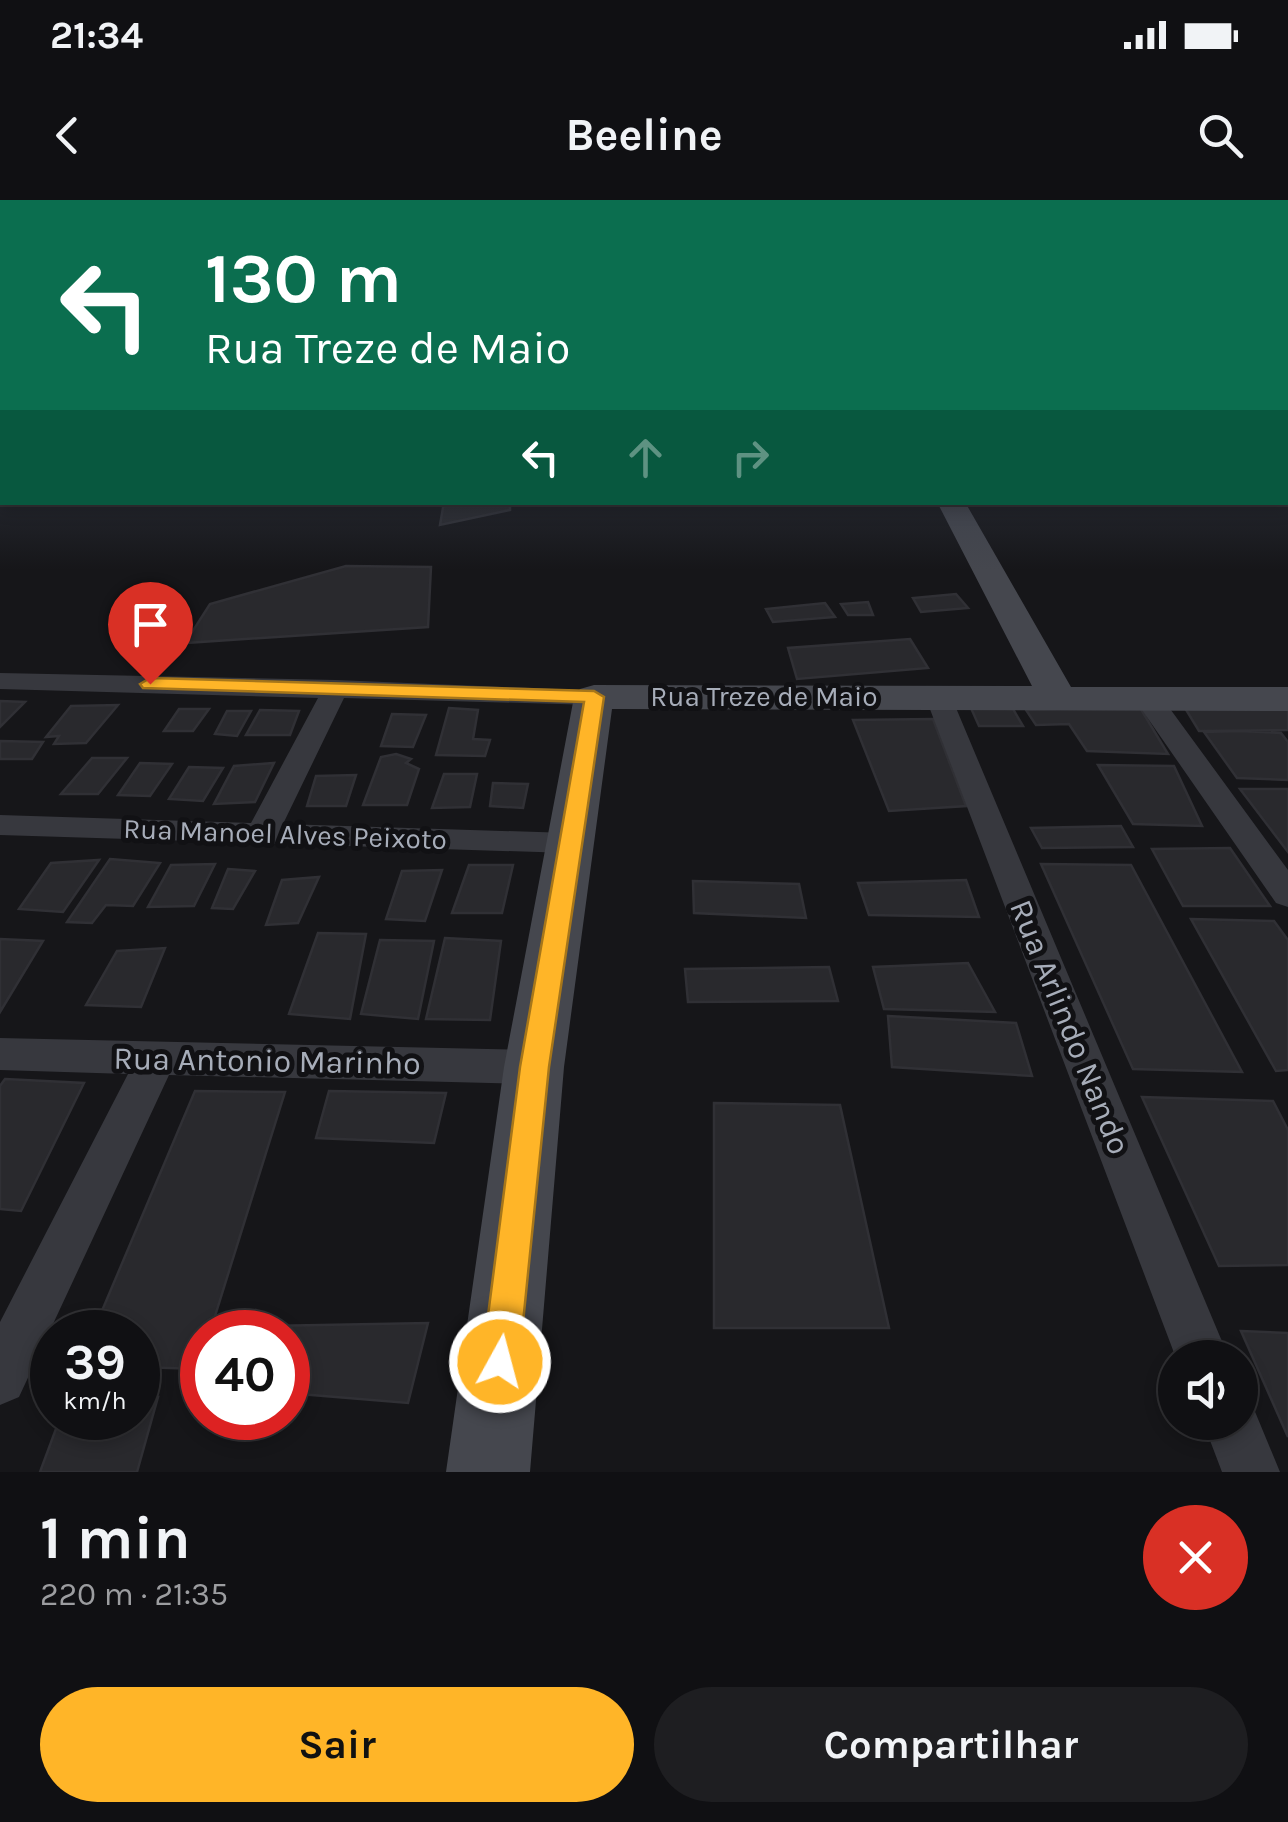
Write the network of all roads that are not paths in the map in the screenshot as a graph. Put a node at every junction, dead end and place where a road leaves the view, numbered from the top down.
1 (953, 505) edge
2 (0, 681) edge
3 (336, 688) junction
4 (938, 696) junction
5 (594, 697) junction
6 (1056, 697) junction
7 (1147, 697) junction
8 (1288, 699) edge
9 (0, 825) edge
10 (262, 833) junction
11 (570, 843) junction
12 (1288, 895) edge
13 (0, 1054) edge
14 (156, 1059) junction
15 (534, 1067) junction
16 (1197, 1340) edge
17 (0, 1378) edge
18 (1238, 1440) edge
19 (488, 1472) edge
20 (1251, 1472) edge

1 - 6 street
2 - 3 street, Rua Treze de Maio
3 - 5 street, Rua Treze de Maio
3 - 10 street
4 - 5 street, Rua Treze de Maio
4 - 6 street, Rua Treze de Maio
4 - 16 street, Rua Arlindo Nando
5 - 11 street
6 - 7 street, Rua Treze de Maio
7 - 8 street, Rua Treze de Maio
7 - 12 street
9 - 10 street, Rua Manoel Alves Peixoto
10 - 11 street, Rua Manoel Alves Peixoto
11 - 15 street
13 - 14 street, Rua Antonio Marinho
14 - 15 street, Rua Antonio Marinho
14 - 17 street
15 - 19 street
18 - 20 street

